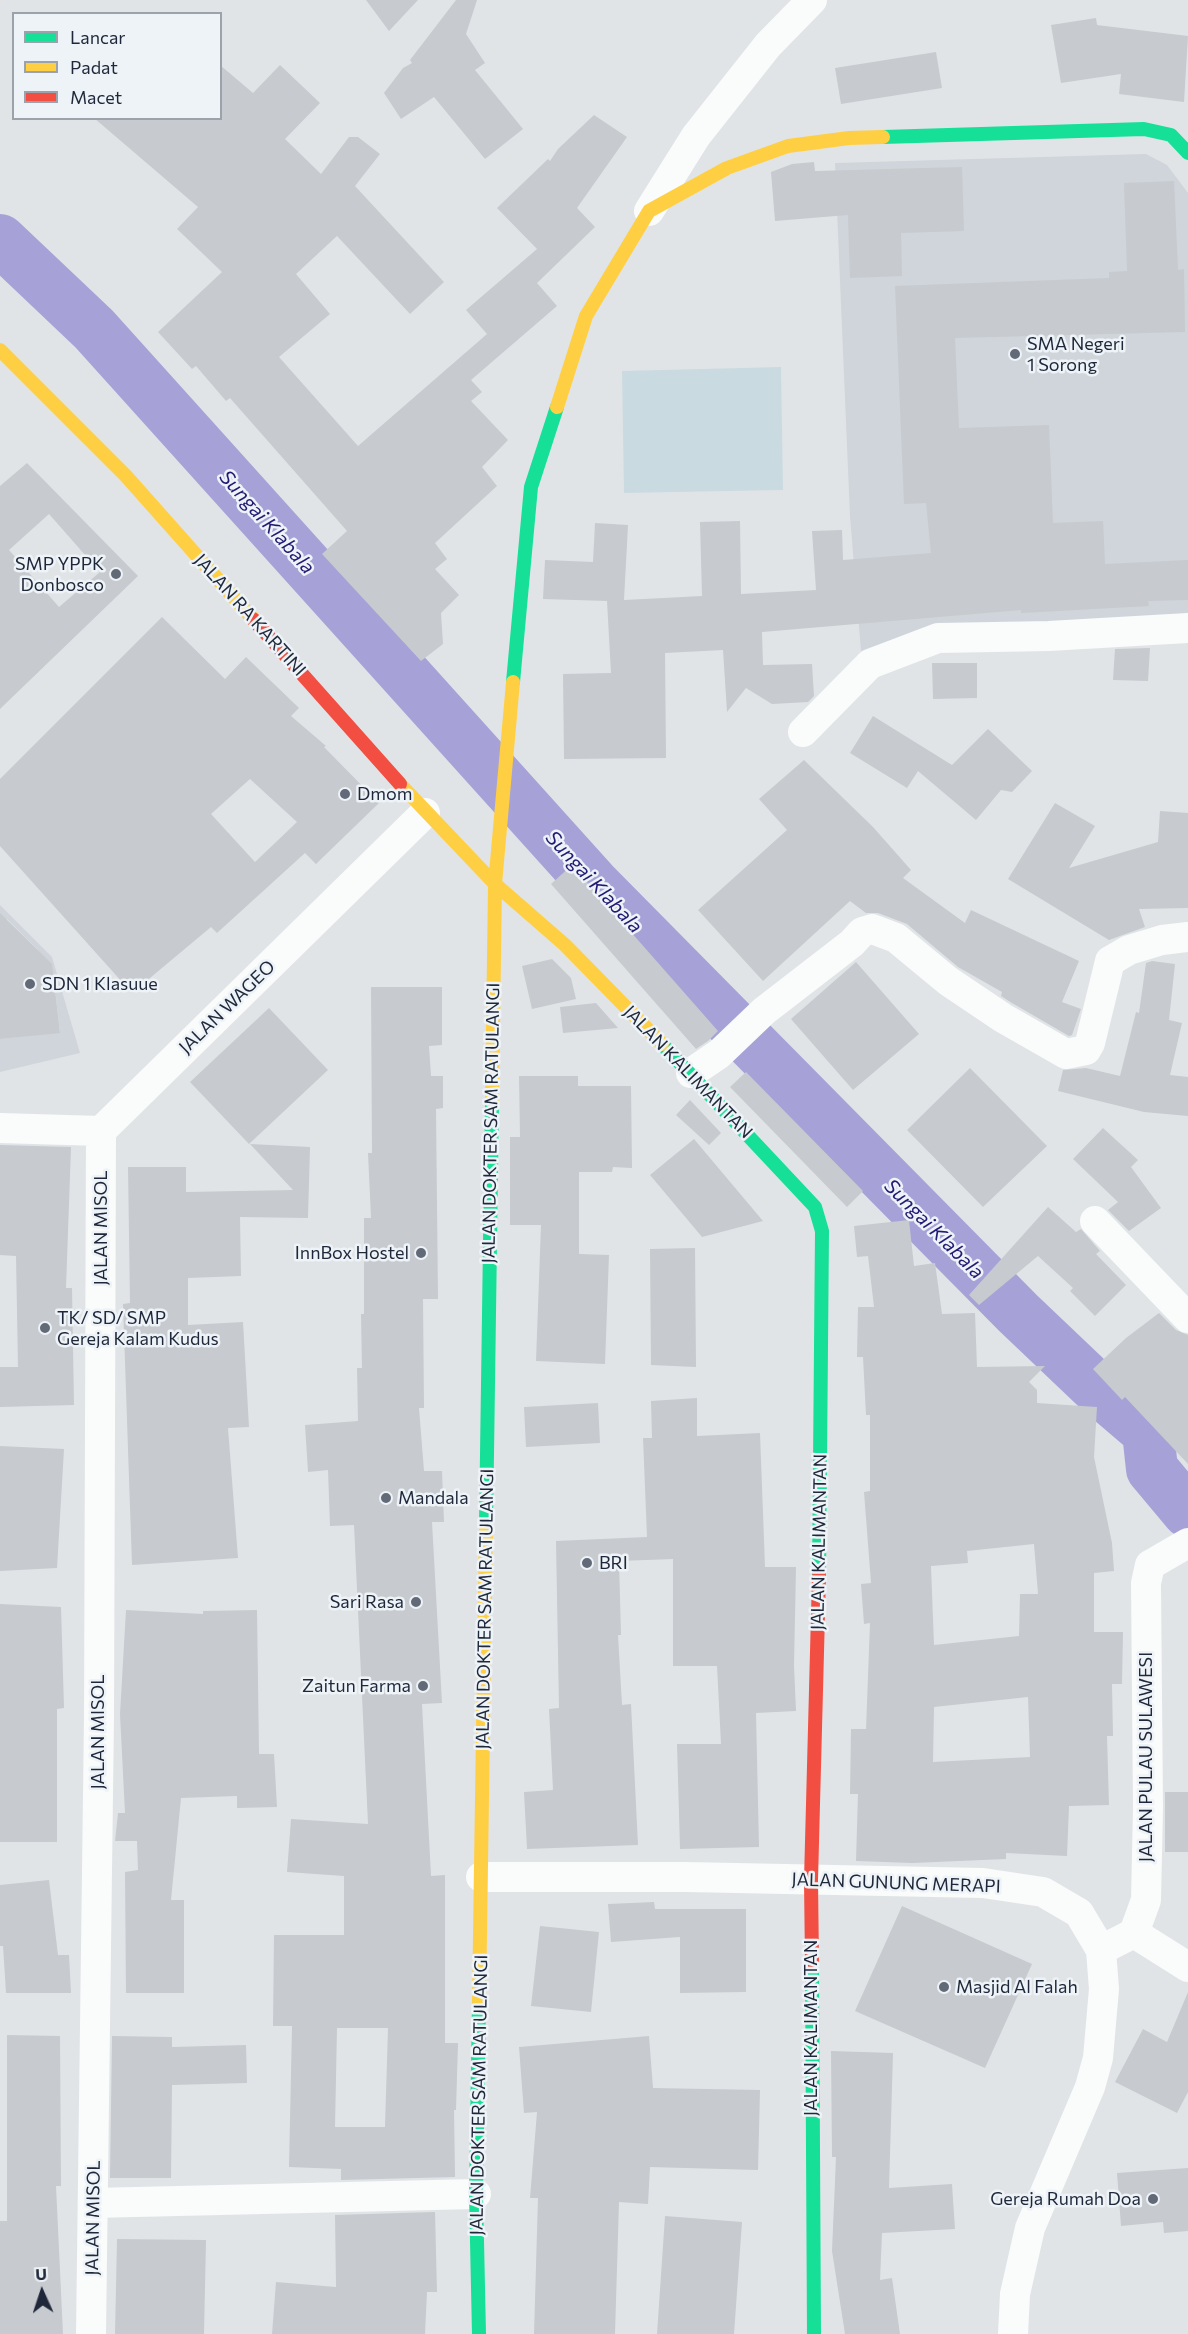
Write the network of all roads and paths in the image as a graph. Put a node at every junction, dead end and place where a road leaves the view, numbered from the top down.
1 (812, 0) edge
2 (1188, 153) edge
3 (649, 211) junction
4 (0, 350) edge
5 (1188, 628) edge
6 (803, 732) dead end
7 (425, 813) junction
8 (495, 884) junction
9 (1188, 938) edge
10 (691, 1073) junction
11 (0, 1128) edge
12 (101, 1131) junction
13 (1095, 1221) dead end
14 (1188, 1318) edge
15 (1179, 1547) edge
16 (482, 1877) junction
17 (811, 1880) junction
18 (1134, 1933) junction
19 (1101, 1950) junction
20 (1188, 1967) edge
21 (477, 2194) junction
22 (93, 2203) junction
23 (91, 2334) edge
24 (479, 2334) edge
25 (814, 2334) edge
26 (1013, 2334) edge

1 - 3 street
2 - 3 street
3 - 8 street, JALAN DOKTER SAM RATULANGI
4 - 7 street, JALAN RA KARTINI
5 - 6 street
7 - 8 street, JALAN RA KARTINI
7 - 12 street, JALAN WAGEO
8 - 10 street, JALAN KALIMANTAN
8 - 16 street, JALAN DOKTER SAM RATULANGI
9 - 10 street
10 - 17 street, JALAN KALIMANTAN
11 - 12 street
12 - 22 street, JALAN MISOL
13 - 14 street
15 - 18 street, JALAN PULAU SULAWESI
16 - 17 street, JALAN GUNUNG MERAPI
16 - 21 street, JALAN DOKTER SAM RATULANGI
17 - 19 street, JALAN GUNUNG MERAPI
17 - 25 street, JALAN KALIMANTAN
18 - 19 street
18 - 20 street
19 - 26 street, JALAN GUNUNG MERAPI
21 - 22 street
21 - 24 street, JALAN DOKTER SAM RATULANGI
22 - 23 street, JALAN MISOL

